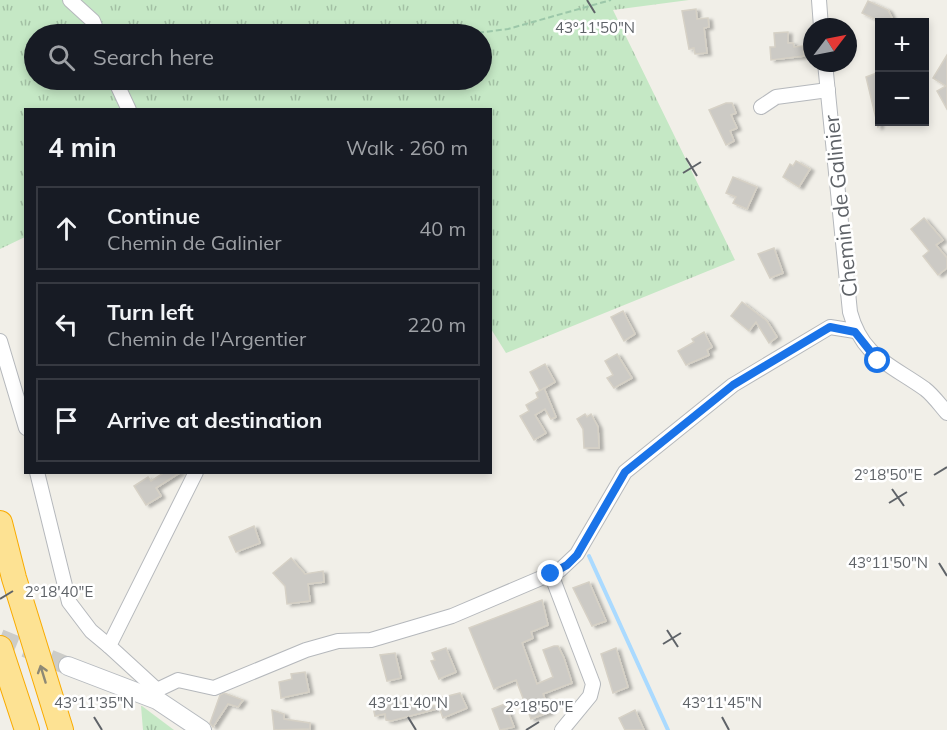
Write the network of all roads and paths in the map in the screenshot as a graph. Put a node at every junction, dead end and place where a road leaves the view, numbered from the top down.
1 (70, 0) edge
2 (611, 0) edge
3 (819, 0) edge
4 (821, 18) edge
5 (94, 24) edge
6 (492, 31) edge
7 (826, 72) edge
8 (120, 90) edge
9 (828, 90) junction
10 (761, 107) dead end
11 (128, 108) edge
12 (855, 332) junction
13 (0, 341) edge
14 (947, 413) edge
15 (24, 421) edge
16 (37, 474) edge
17 (195, 474) edge
18 (0, 523) edge
19 (551, 574) junction
20 (109, 646) junction
21 (0, 648) edge
22 (69, 666) tunnel mouth
23 (157, 695) junction
24 (27, 730) edge
25 (61, 730) edge
26 (202, 730) edge
27 (562, 730) edge

1 - 5 street
2 - 6 path
3 - 4 street
7 - 9 street, Chemin de Galinier
8 - 11 street
9 - 10 street
9 - 12 street, Chemin de Galinier
12 - 14 street, Chemin de Galinier
12 - 19 street
13 - 15 street
16 - 20 street
17 - 20 street
25 -> 18 highway
19 - 23 street
19 - 27 street
20 - 23 street
21 - 24 highway
22 - 23 main road
23 - 26 main road

